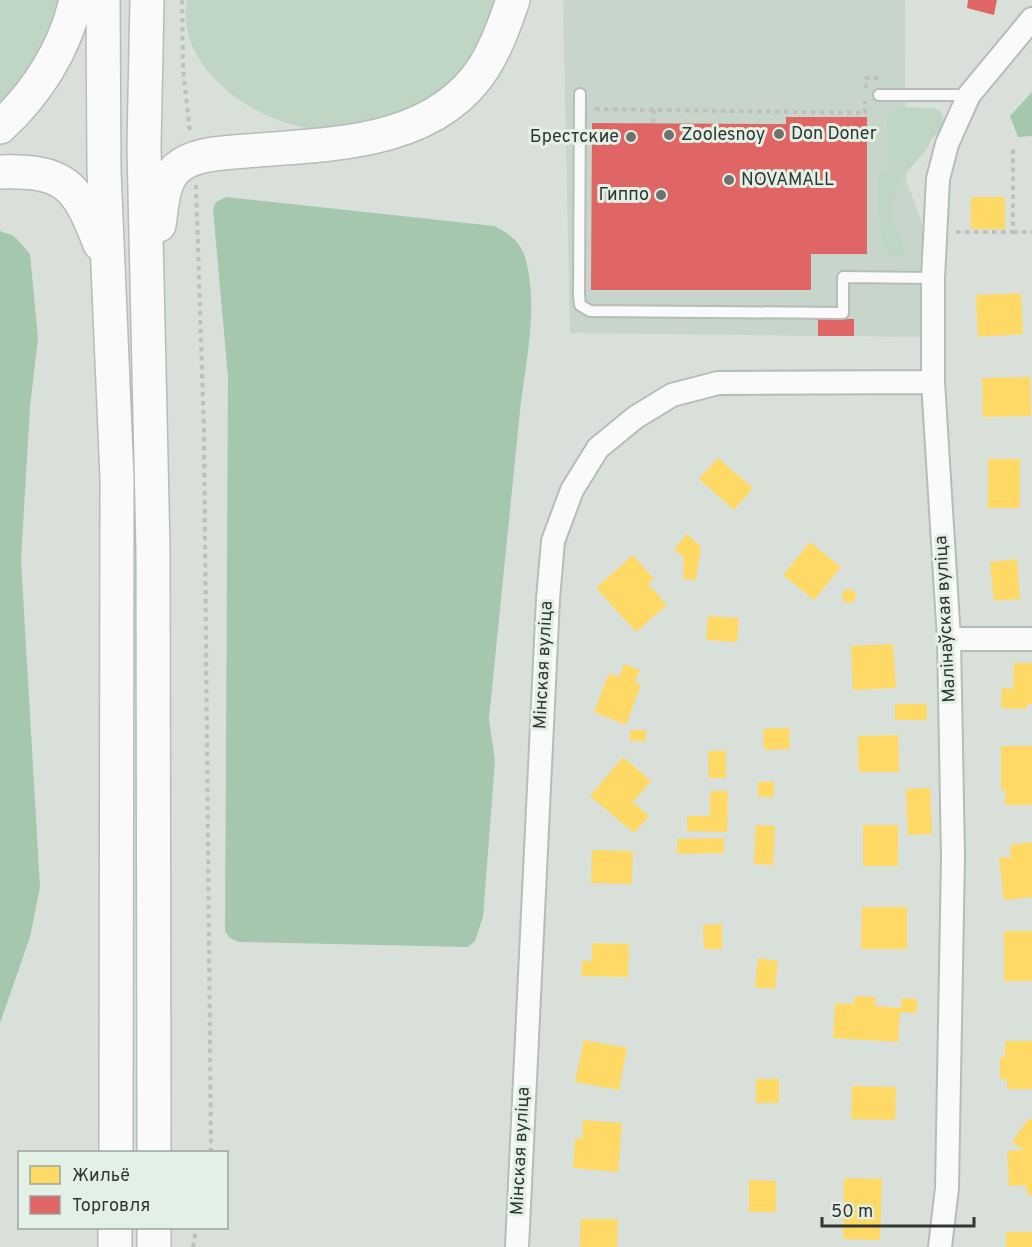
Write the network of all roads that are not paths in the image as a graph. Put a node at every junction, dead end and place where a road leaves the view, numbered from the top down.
1 (76, 0) edge
2 (103, 0) edge
3 (147, 0) edge
4 (513, 0) edge
5 (1032, 19) edge
6 (580, 94) dead end
7 (879, 95) dead end
8 (969, 95) junction
9 (0, 127) edge
10 (0, 172) edge
11 (109, 266) junction
12 (933, 278) junction
13 (149, 301) junction
14 (933, 382) junction
15 (949, 639) junction
16 (1032, 639) edge
17 (116, 1151) edge
18 (154, 1151) edge
19 (116, 1229) edge
20 (154, 1229) edge
21 (116, 1247) edge
22 (154, 1247) edge
23 (517, 1247) edge
24 (940, 1247) edge

1 - 9 highway
2 - 11 highway
3 - 13 highway
4 - 13 highway
5 - 8 street, Малінаўская вуліца
6 - 12 lane
7 - 8 lane
8 - 12 street, Малінаўская вуліца
10 - 11 highway
11 - 17 highway
12 - 14 street, Малінаўская вуліца
13 - 18 highway
14 - 15 street, Малінаўская вуліца
14 - 23 street, Мінская вуліца
15 - 16 street
15 - 24 street, Малінаўская вуліца
19 - 21 highway
20 - 22 highway

